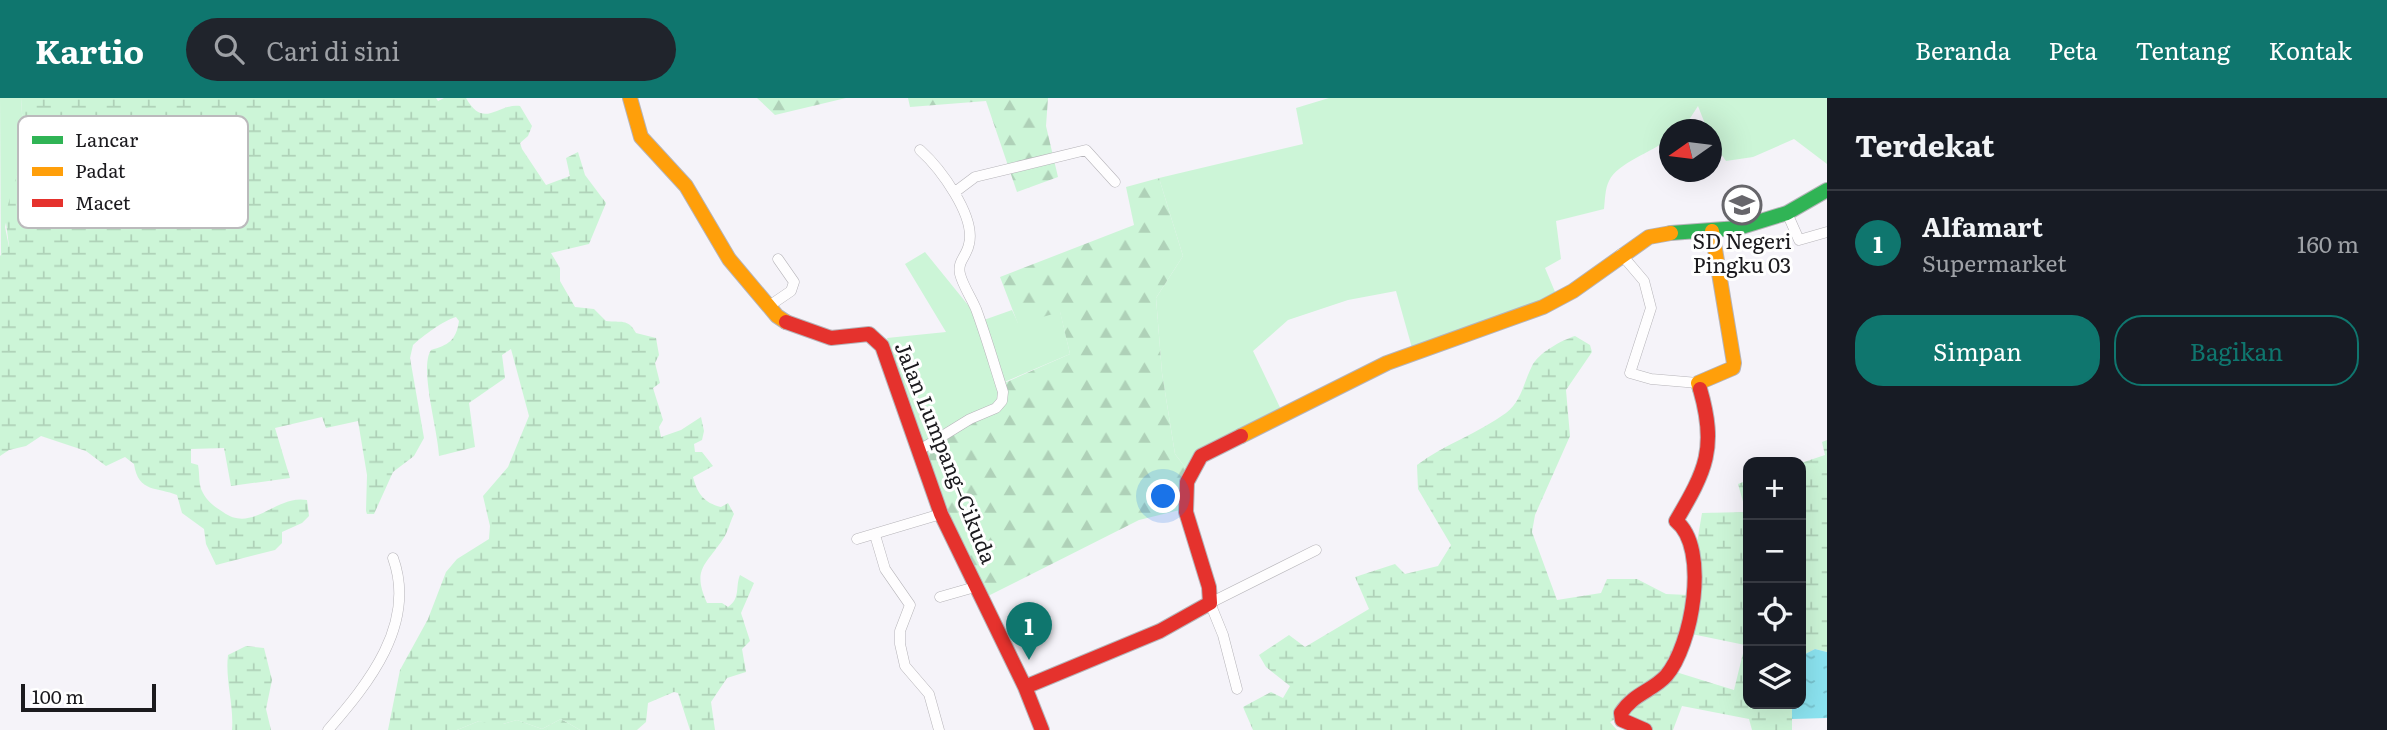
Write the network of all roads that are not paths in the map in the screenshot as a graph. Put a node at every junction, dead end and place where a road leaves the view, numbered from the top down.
1 (630, 98) edge
2 (920, 150) dead end
3 (1115, 182) dead end
4 (1827, 190) edge
5 (955, 192) junction
6 (1787, 213) junction
7 (1712, 231) junction
8 (1827, 232) edge
9 (1621, 254) junction
10 (778, 259) dead end
11 (769, 306) junction
12 (1698, 383) junction
13 (918, 451) junction
14 (942, 514) junction
15 (875, 535) junction
16 (857, 540) dead end
17 (1316, 550) dead end
18 (393, 558) dead end
19 (975, 587) junction
20 (940, 597) dead end
21 (1210, 603) junction
22 (1025, 687) junction
23 (1237, 689) dead end
24 (328, 730) edge
25 (939, 730) edge
26 (1042, 730) edge
27 (1645, 730) edge

1 - 11 street, Jalan Lumpang–Cikuda
2 - 5 street
3 - 5 street
4 - 6 street
5 - 13 street
6 - 7 street
6 - 8 street
7 - 9 street
7 - 12 street
9 - 12 street
9 - 21 street
10 - 11 street
11 - 13 street, Jalan Lumpang–Cikuda
12 - 27 street
13 - 14 street, Jalan Lumpang–Cikuda
14 - 15 street
14 - 19 street, Jalan Lumpang–Cikuda
15 - 16 street
15 - 25 street
17 - 21 street
18 - 24 street
19 - 20 street
19 - 22 street, Jalan Lumpang–Cikuda
21 - 22 street
21 - 23 street
22 - 26 street, Jalan Lumpang–Cikuda

